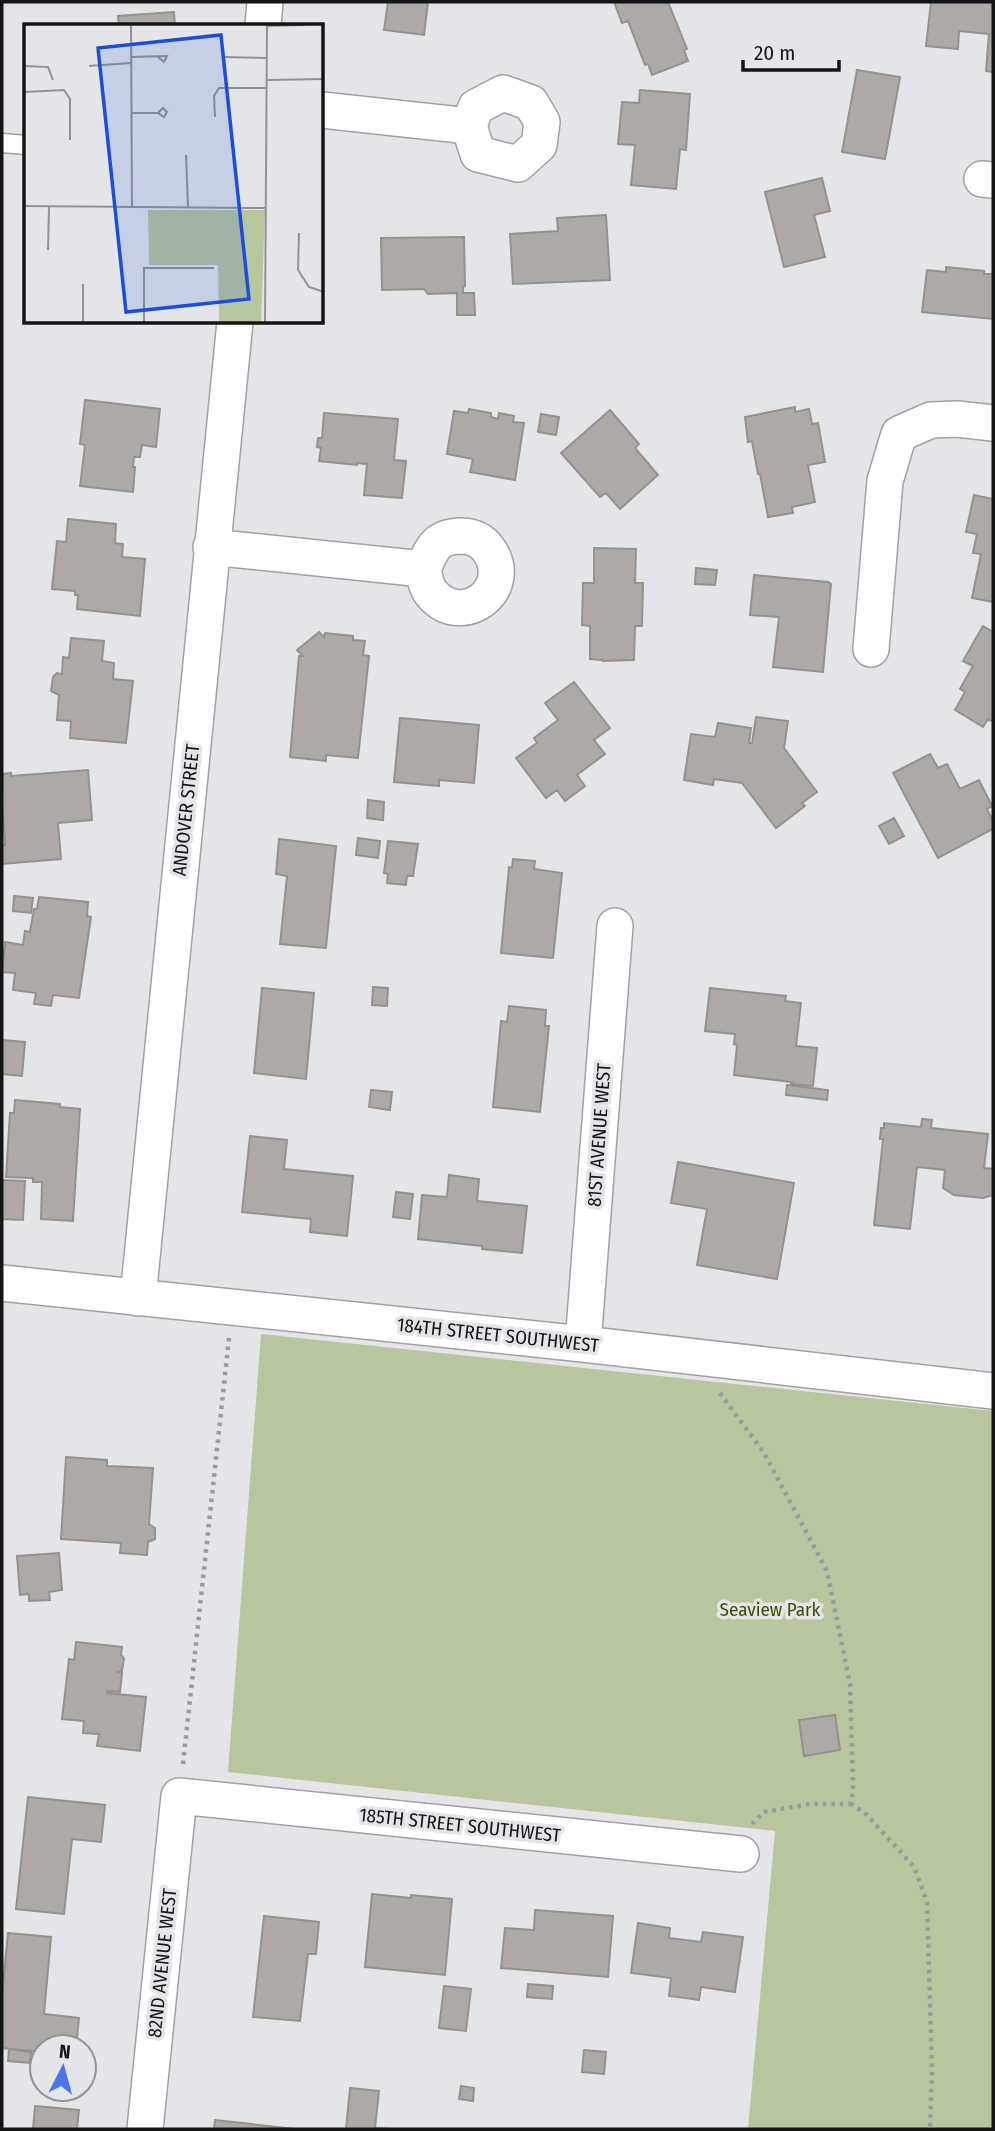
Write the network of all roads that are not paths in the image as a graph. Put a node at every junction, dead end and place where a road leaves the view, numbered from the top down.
1 (265, 2) edge
2 (263, 24) edge
3 (324, 110) edge
4 (468, 126) dead end
5 (2, 143) edge
6 (24, 145) edge
7 (234, 324) edge
8 (993, 423) edge
9 (211, 547) junction
10 (423, 569) dead end
11 (871, 649) dead end
12 (615, 926) dead end
13 (2, 1283) edge
14 (138, 1298) junction
15 (583, 1344) junction
16 (993, 1391) edge
17 (179, 1796) joint
18 (741, 1854) road end
19 (145, 2129) edge

1 - 2 street
3 - 4 street
5 - 6 lane
7 - 9 street, ANDOVER STREET
8 - 11 street
9 - 10 street
9 - 14 street, ANDOVER STREET
12 - 15 street, 81ST AVENUE WEST
13 - 14 street, 184TH STREET SOUTHWEST
14 - 15 street, 184TH STREET SOUTHWEST
15 - 16 street, 184TH STREET SOUTHWEST
17 - 18 street, 185TH STREET SOUTHWEST
17 - 19 street, 82ND AVENUE WEST

